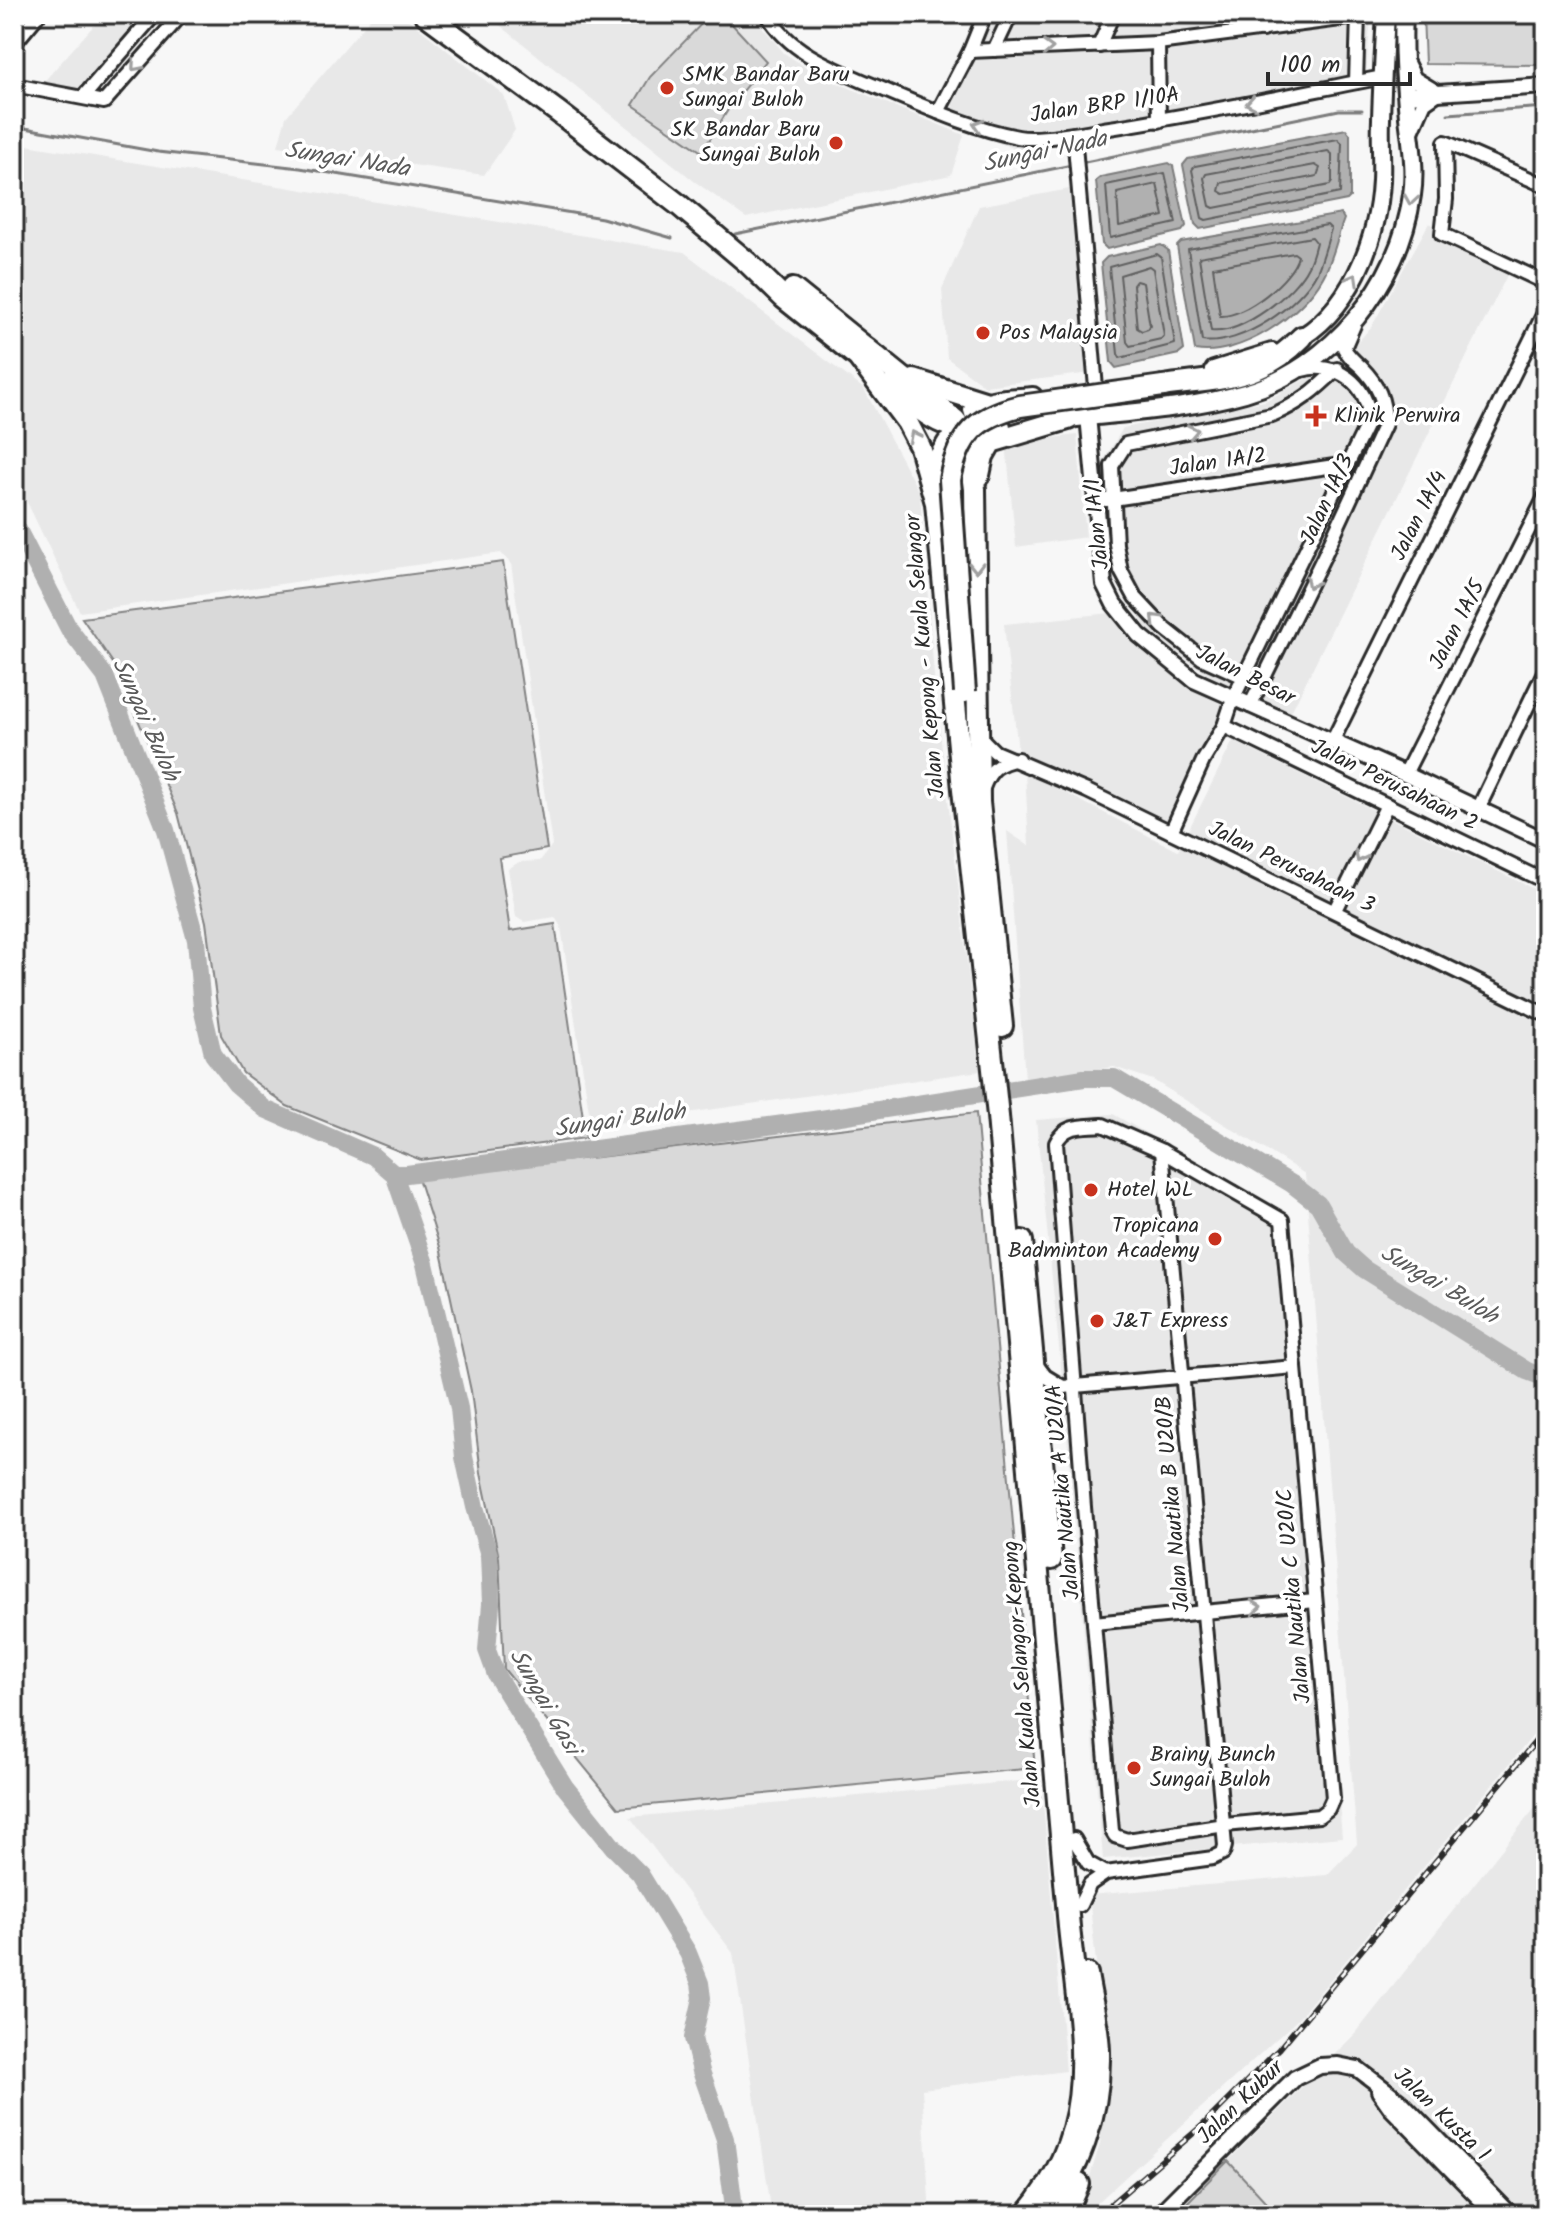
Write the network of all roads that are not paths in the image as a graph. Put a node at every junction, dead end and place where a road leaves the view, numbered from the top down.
1 (39, 14) edge
2 (155, 14) edge
3 (182, 14) edge
4 (425, 14) edge
5 (767, 14) edge
6 (985, 14) edge
7 (1011, 14) edge
8 (1113, 14) edge
9 (1263, 14) edge
10 (1379, 14) edge
11 (1386, 14) edge
12 (1404, 14) edge
13 (1358, 15) edge
14 (1262, 30) junction
15 (1158, 43) junction
16 (14, 44) edge
17 (1099, 46) junction
18 (994, 50) junction
19 (970, 51) junction
20 (1404, 61) junction
21 (1383, 77) junction
22 (1356, 82) junction
23 (14, 85) edge
24 (1546, 86) edge
25 (1437, 93) junction
26 (1406, 95) junction
27 (83, 97) junction
28 (938, 112) junction
29 (1159, 121) junction
30 (1074, 134) junction
31 (1410, 134) junction
32 (1385, 154) junction
33 (1414, 166) junction
34 (1381, 181) junction
35 (1546, 186) edge
36 (748, 263) junction
37 (1546, 283) edge
38 (1546, 309) edge
39 (1360, 316) junction
40 (1302, 337) junction
41 (858, 357) junction
42 (1337, 369) junction
43 (1295, 372) junction
44 (1366, 372) junction
45 (899, 375) junction
46 (1355, 384) junction
47 (1096, 388) junction
48 (984, 402) junction
49 (1078, 418) junction
50 (1000, 427) junction
51 (963, 429) junction
52 (972, 451) junction
53 (1348, 464) junction
54 (975, 489) junction
55 (1546, 495) edge
56 (1114, 499) junction
57 (1095, 502) junction
58 (936, 503) junction
59 (1546, 668) edge
60 (1244, 677) junction
61 (1233, 699) junction
62 (1250, 706) junction
63 (1224, 726) junction
64 (978, 735) junction
65 (1332, 742) junction
66 (1018, 759) junction
67 (1405, 774) junction
68 (971, 796) junction
69 (1387, 805) junction
70 (1478, 809) junction
71 (1171, 832) junction
72 (1546, 841) edge
73 (1546, 882) edge
74 (1335, 910) junction
75 (1546, 1015) edge
76 (1004, 1115) junction
77 (1162, 1151) junction
78 (1034, 1362) junction
79 (1295, 1367) junction
80 (1183, 1377) junction
81 (1069, 1386) junction
82 (1039, 1416) junction
83 (1315, 1601) junction
84 (1204, 1612) junction
85 (1094, 1623) junction
86 (1225, 1825) junction
87 (1074, 1839) junction
88 (1106, 1873) junction
89 (1080, 1905) junction
90 (1099, 2060) junction
91 (1370, 2078) junction
92 (1074, 2124) junction
93 (1009, 2215) edge
94 (1026, 2215) edge
95 (1045, 2215) edge
96 (1065, 2215) edge
97 (1158, 2215) edge
98 (1496, 2215) edge
99 (1511, 2215) edge

1 - 16 street
2 - 27 street
3 -> 27 street
4 - 36 highway, Jalan Kepong - Kuala Selangor
5 - 28 street, Jalan BRP 1/10A
6 - 19 street
7 - 18 street
8 - 17 street
9 - 14 street
10 - 13 street
11 - 21 main road
12 - 20 main road
13 - 14 street
13 - 22 street
14 - 15 street
15 - 17 street
15 - 29 street
18 -> 17 street
18 - 19 street
19 - 28 street
20 - 25 street
20 - 26 main road
21 - 22 street, Jalan BRP 1/10A
21 - 34 main road
22 -> 29 street, Jalan BRP 1/10A
23 - 27 street
24 - 25 street
25 - 26 street
25 - 31 street
26 - 31 main road
26 - 32 main road
30 -> 28 street, Jalan BRP 1/10A
29 - 30 street, Jalan BRP 1/10A
30 - 47 street
31 - 33 main road
32 - 33 main road
32 - 34 main road
33 -> 39 main road
40 -> 34 main road
35 - 37 street
36 - 41 highway, Jalan Kepong - Kuala Selangor
36 - 45 highway, Jalan Kepong - Kuala Selangor
38 - 65 street, Jalan 1A/4
39 - 43 main road
39 - 44 street, Jalan 1A/3
40 - 47 main road
40 - 68 highway, bridge
41 - 51 highway
58 -> 41 highway, Jalan Kepong - Kuala Selangor
42 - 43 street
42 - 46 street, Jalan 1A/3
56 -> 42 street, Jalan 1A/1
43 - 49 main road
44 - 46 street
44 -> 62 street, Jalan 1A/3
45 - 48 highway
45 - 51 highway, Jalan Kepong - Kuala Selangor
46 - 53 street, Jalan 1A/3
47 - 48 main road
48 - 50 main road
49 - 50 main road
49 - 54 highway
49 - 57 street, Jalan Besar
50 - 51 highway
51 - 52 highway, Jalan Kepong - Kuala Selangor
52 - 54 highway
52 - 58 highway
53 - 56 street, Jalan 1A/2
53 - 60 street, Jalan 1A/3
54 -> 64 highway
55 - 67 street, Jalan 1A/5
56 - 57 street, Jalan 1A/2
60 -> 56 street, Jalan 1A/1
57 - 61 street, Jalan Besar
58 - 68 highway, Jalan Kepong - Kuala Selangor
59 - 70 street
60 - 61 street, Jalan 1A/3
61 - 62 street, Jalan Besar
61 - 63 street, Jalan 1A/3
62 - 65 street, Jalan Besar
63 - 69 street, Jalan Perusahaan 2
63 - 71 street, Jalan 1A/3
64 - 66 street, Jalan Perusahaan 3
64 - 68 highway, Jalan Kepong - Kuala Selangor
65 - 67 street, Jalan Besar
66 - 68 street
66 - 71 street, Jalan Perusahaan 3
67 - 70 street, Jalan Besar
68 - 76 highway, Jalan Kepong - Kuala Selangor
69 - 73 street, Jalan Perusahaan 2
69 -> 74 street
70 - 72 street, Jalan Besar
71 - 74 street, Jalan Perusahaan 3
74 - 75 street, Jalan Perusahaan 3
76 - 78 highway, Jalan Kuala Selangor-Kepong
76 - 92 highway, Jalan Kuala Selangor-Kepong
77 - 79 street, Jalan Nautika C U20/C
77 - 80 street, Jalan Nautika B U20/B
77 - 81 street, Jalan Nautika A U20/A
78 - 81 street
78 - 82 highway, Jalan Kuala Selangor-Kepong
79 - 80 street
79 - 83 street, Jalan Nautika C U20/C
80 - 81 street
80 - 84 street, Jalan Nautika B U20/B
81 - 82 street
81 - 85 street, Jalan Nautika A U20/A
82 - 87 highway, Jalan Kuala Selangor-Kepong
84 -> 83 street
83 - 86 street, Jalan Nautika C U20/C
84 - 85 street
84 - 86 street, Jalan Nautika B U20/B
85 - 86 street, Jalan Nautika A U20/A
86 - 88 street, Jalan Nautika B U20/B
87 - 88 street
87 - 89 highway, Jalan Kuala Selangor-Kepong
88 - 89 street
89 - 90 highway, Jalan Kuala Selangor-Kepong
90 - 95 highway, Jalan Kuala Selangor-Kepong
90 - 96 highway
91 - 97 street, Jalan Kubur
91 - 98 street, Jalan Kusta 1
91 - 99 street, Jalan Kusta 1
92 - 93 highway
92 - 94 highway, Jalan Kuala Selangor-Kepong

